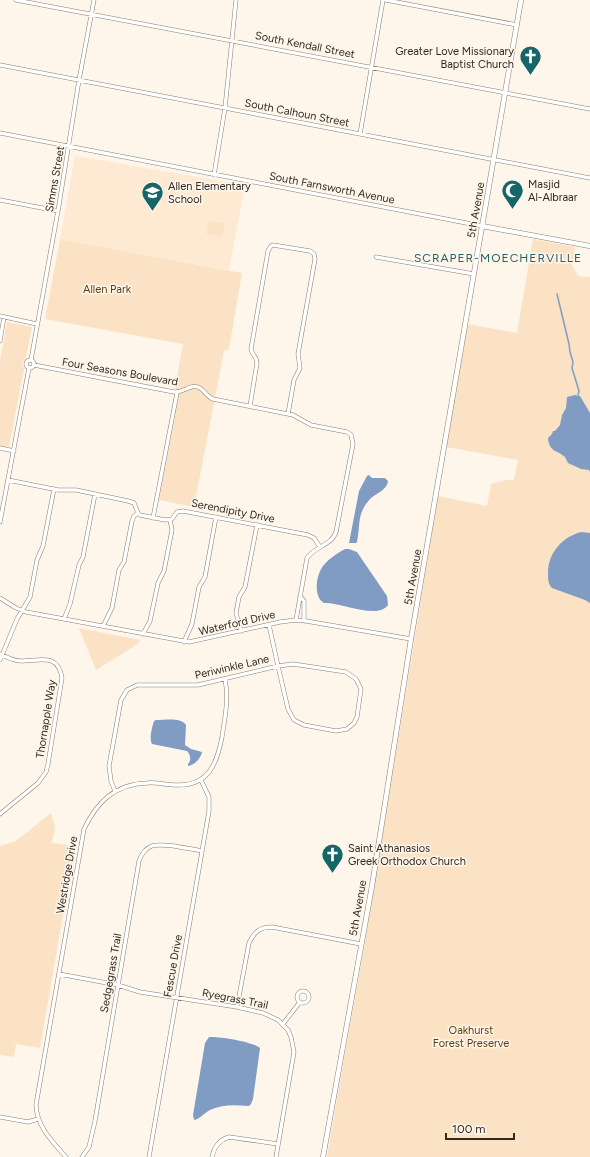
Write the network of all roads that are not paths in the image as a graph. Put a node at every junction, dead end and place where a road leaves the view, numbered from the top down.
1 (16, 0) edge
2 (94, 0) edge
3 (236, 0) edge
4 (383, 0) edge
5 (386, 0) edge
6 (521, 0) edge
7 (91, 15) junction
8 (517, 25) junction
9 (232, 40) junction
10 (0, 65) edge
11 (372, 67) junction
12 (79, 80) junction
13 (505, 93) junction
14 (225, 108) junction
15 (590, 109) edge
16 (0, 133) edge
17 (360, 134) junction
18 (70, 147) junction
19 (494, 159) junction
20 (214, 175) junction
21 (590, 178) edge
22 (0, 200) edge
23 (58, 211) junction
24 (482, 226) junction
25 (590, 246) edge
26 (376, 257) dead end
27 (474, 274) junction
28 (2, 317) edge
29 (37, 324) junction
30 (0, 341) edge
31 (31, 360) junction
32 (34, 365) junction
33 (29, 368) junction
34 (177, 393) junction
35 (250, 406) junction
36 (288, 414) junction
37 (0, 448) edge
38 (14, 451) junction
39 (8, 480) junction
40 (54, 489) junction
41 (95, 494) junction
42 (138, 513) junction
43 (216, 517) junction
44 (153, 518) junction
45 (170, 520) junction
46 (0, 522) edge
47 (256, 525) junction
48 (320, 547) junction
49 (300, 596) junction
50 (0, 598) edge
51 (22, 611) junction
52 (64, 619) junction
53 (296, 620) junction
54 (304, 621) junction
55 (269, 625) junction
56 (103, 626) junction
57 (241, 631) junction
58 (143, 634) junction
59 (412, 639) junction
60 (184, 642) junction
61 (1, 654) edge
62 (0, 660) edge
63 (278, 666) junction
64 (225, 679) junction
65 (201, 780) junction
66 (115, 791) junction
67 (0, 814) edge
68 (202, 851) junction
69 (361, 944) junction
70 (59, 974) junction
71 (118, 985) junction
72 (176, 998) junction
73 (300, 1002) dead end
74 (237, 1007) junction
75 (283, 1024) junction
76 (0, 1117) edge
77 (38, 1120) junction
78 (278, 1144) junction
79 (66, 1157) edge
80 (82, 1157) edge
81 (149, 1157) edge
82 (212, 1157) edge
83 (276, 1157) edge
84 (323, 1157) edge

1 - 7 street, South Kendall Street
2 - 7 street, Simms Street
3 - 9 street
4 - 11 street
5 - 8 street
6 - 8 street, 5th Avenue
7 - 9 street, South Kendall Street
7 - 12 street, Simms Street
8 - 13 street, 5th Avenue
9 - 11 street, South Kendall Street
9 - 14 street
10 - 12 street, South Calhoun Street
11 - 13 street, South Kendall Street
11 - 17 street
12 - 14 street, South Calhoun Street
12 - 18 street, Simms Street
13 - 15 street, South Kendall Street
13 - 19 street, 5th Avenue
14 - 17 street, South Calhoun Street
14 - 20 street
16 - 18 street, South Farnsworth Avenue
17 - 19 street, South Calhoun Street
18 - 20 street, South Farnsworth Avenue
18 - 23 street, Simms Street
19 - 21 street, South Calhoun Street
19 - 24 street, 5th Avenue
20 - 24 street, South Farnsworth Avenue
22 - 23 street
23 - 29 street, Simms Street
24 - 25 street, South Farnsworth Avenue
24 - 27 street, 5th Avenue
26 - 27 street
27 - 59 street, 5th Avenue
28 - 29 street
28 - 30 street
29 - 31 street, Simms Street
31 - 32 street
31 - 33 street, Simms Street
32 - 33 street
32 - 34 street, Four Seasons Boulevard
33 - 38 street, Simms Street
34 - 35 street, Four Seasons Boulevard
34 - 44 street
35 - 36 street, Four Seasons Boulevard
35 - 36 street
36 - 48 street, Four Seasons Boulevard
37 - 38 street
38 - 39 street, Simms Street
39 - 40 street
39 - 46 street, Simms Street
40 - 41 street
40 - 51 street
41 - 42 street
41 - 52 street
42 - 44 street
42 - 56 street
43 - 45 street, Serendipity Drive
43 - 47 street, Serendipity Drive
43 - 60 street
44 - 45 street
45 - 58 street
47 - 48 street, Serendipity Drive
47 - 57 street
48 - 49 street, Four Seasons Boulevard
49 - 53 street, Four Seasons Boulevard
49 - 54 street, Four Seasons Boulevard
50 - 51 street, Waterford Drive
51 - 52 street, Waterford Drive
51 - 61 street
52 - 56 street, Waterford Drive
53 - 54 street, Waterford Drive
53 - 55 street, Waterford Drive
54 - 59 street, Waterford Drive
55 - 57 street, Waterford Drive
55 - 63 street
56 - 58 street, Waterford Drive
57 - 60 street, Waterford Drive
58 - 60 street, Waterford Drive
59 - 69 street, 5th Avenue
61 - 62 street
61 - 67 street, Thornapple Way
63 - 63 street
63 - 64 street, Periwinkle Lane
64 - 65 street
64 - 66 street, Periwinkle Lane
65 - 66 street, Westridge Drive
65 - 68 street, Fescue Drive
66 - 70 street, Westridge Drive
68 - 71 street, Sedgegrass Trail
68 - 72 street, Fescue Drive
69 - 74 street
69 - 84 street, 5th Avenue
70 - 71 street, Ryegrass Trail
70 - 77 street, Westridge Drive
71 - 72 street, Ryegrass Trail
71 - 80 street, Sedgegrass Trail
72 - 74 street, Ryegrass Trail
72 - 81 street, Fescue Drive
73 - 75 street
74 - 75 street, Ryegrass Trail
75 - 78 street
76 - 77 street
77 - 79 street
78 - 82 street
78 - 83 street

